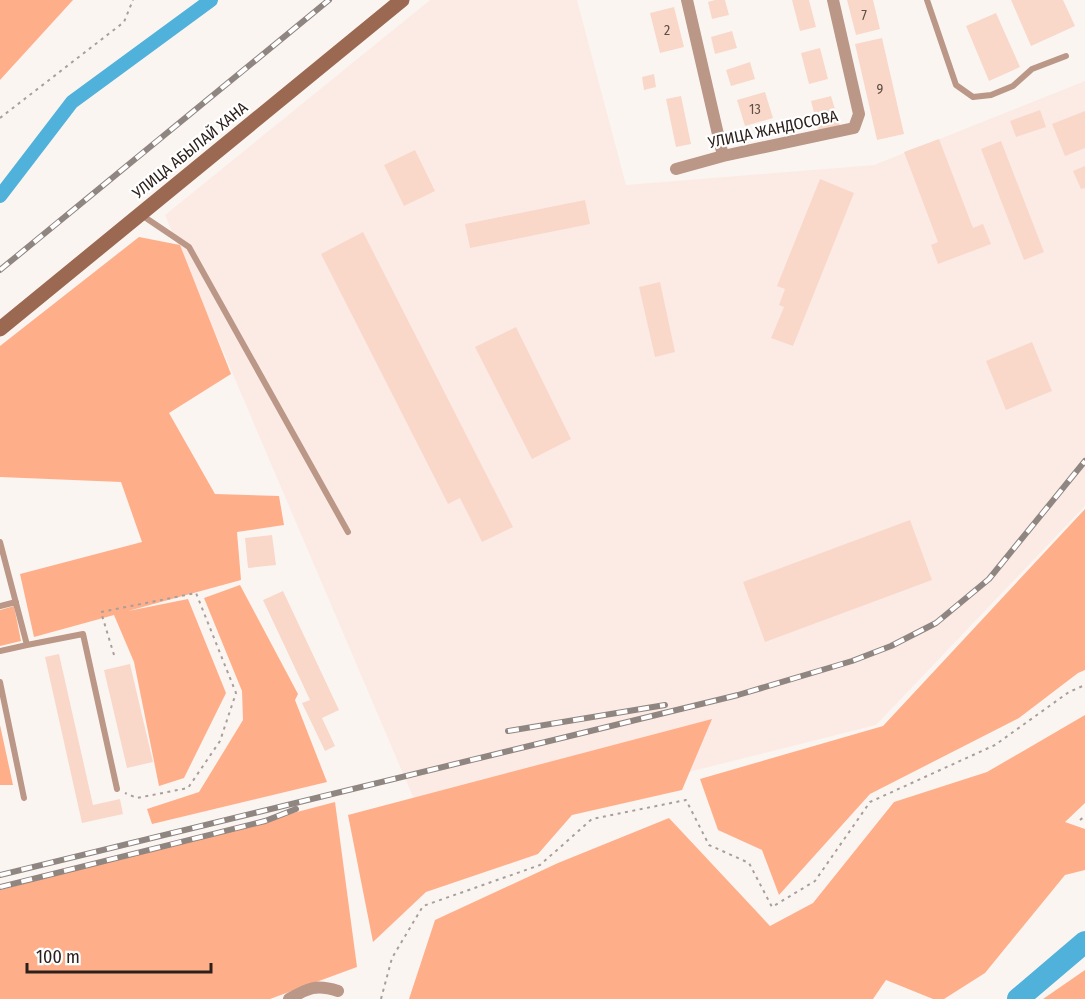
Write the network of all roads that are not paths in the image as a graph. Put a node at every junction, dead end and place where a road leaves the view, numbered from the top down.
1 (402, 0) edge
2 (687, 0) edge
3 (832, 0) edge
4 (927, 0) edge
5 (1066, 56) dead end
6 (723, 156) junction
7 (676, 169) dead end
8 (140, 214) junction
9 (0, 328) edge
10 (348, 532) dead end
11 (0, 542) edge
12 (16, 602) junction
13 (0, 606) edge
14 (27, 645) junction
15 (0, 651) edge
16 (0, 682) edge
17 (117, 789) road end
18 (24, 798) dead end
19 (337, 995) edge
20 (289, 999) edge

1 - 8 main road, УЛИЦА АБЫЛАЙ ХАНА
2 - 6 street
3 - 6 street, УЛИЦА ЖАНДОСОВА
4 - 5 lane
6 - 7 street, УЛИЦА ЖАНДОСОВА
8 - 9 main road, УЛИЦА АБЫЛАЙ ХАНА
8 - 10 lane
11 - 12 lane
12 - 13 lane
12 - 14 lane
14 - 15 lane
14 - 17 lane
16 - 18 lane
19 - 20 street

